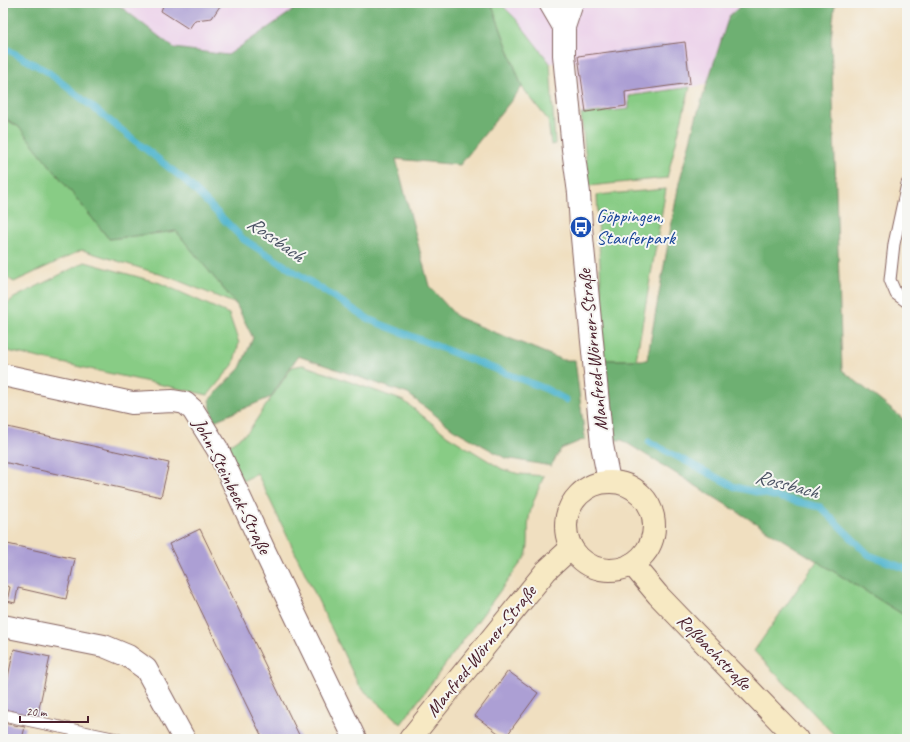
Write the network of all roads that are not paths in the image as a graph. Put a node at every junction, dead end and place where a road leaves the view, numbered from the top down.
1 (550, 3) edge
2 (572, 3) edge
3 (564, 27) junction
4 (907, 184) edge
5 (907, 302) edge
6 (3, 375) edge
7 (609, 481) junction
8 (571, 548) junction
9 (632, 564) junction
10 (3, 626) edge
11 (3, 715) edge
12 (117, 739) edge
13 (184, 739) edge
14 (355, 739) edge
15 (410, 739) edge
16 (797, 739) edge

1 - 3 street
2 - 3 street, Manfred-Wörner-Straße
3 - 7 street, Manfred-Wörner-Straße
4 - 5 lane
6 - 14 street, John-Steinbeck-Straße
7 - 8 street
7 - 9 street
8 - 9 street
8 - 15 street, Manfred-Wörner-Straße
9 - 16 street, Roßbachstraße
10 - 13 street
11 - 12 lane

